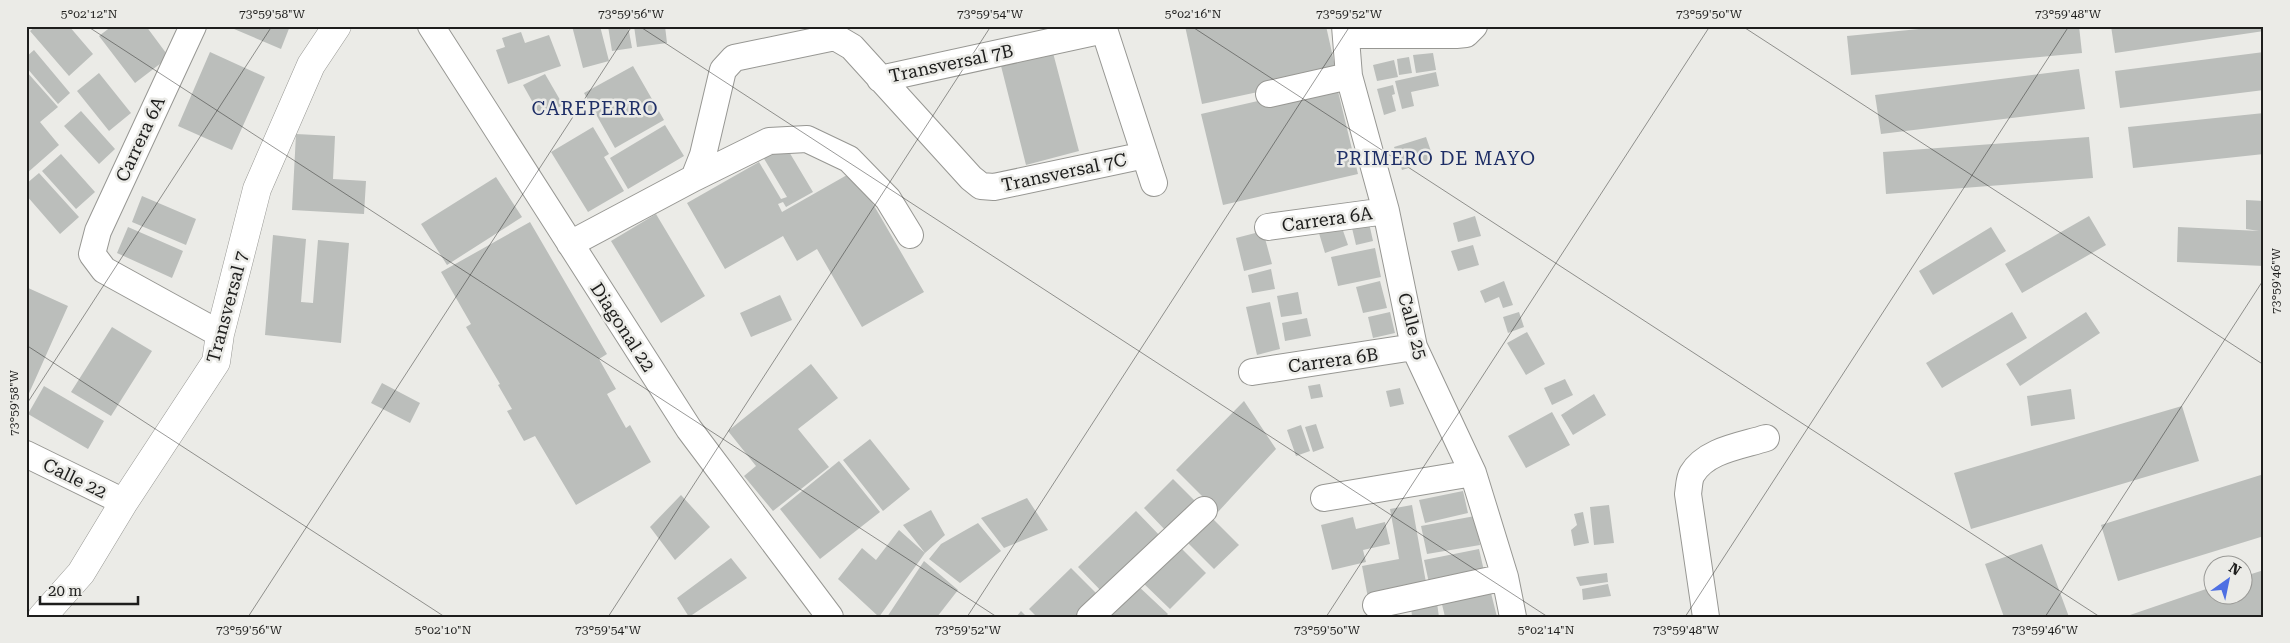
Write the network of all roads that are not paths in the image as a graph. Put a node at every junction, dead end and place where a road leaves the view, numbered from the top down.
1 (193, 26) edge
2 (337, 26) edge
3 (1474, 26) edge
4 (435, 27) edge
5 (1103, 28) edge
6 (1346, 31) edge
7 (1349, 76) junction
8 (880, 79) junction
9 (1268, 94) dead end
10 (1145, 155) junction
11 (694, 178) junction
12 (1154, 183) dead end
13 (1386, 211) junction
14 (1268, 227) dead end
15 (910, 235) dead end
16 (570, 244) junction
17 (220, 334) junction
18 (1414, 348) junction
19 (1252, 372) dead end
20 (1766, 438) dead end
21 (26, 454) edge
22 (1473, 473) junction
23 (1324, 498) dead end
24 (124, 502) junction
25 (1204, 510) dead end
26 (1505, 577) junction
27 (1376, 605) dead end
28 (42, 617) edge
29 (830, 617) edge
30 (1090, 617) edge
31 (1513, 617) edge
32 (1706, 617) edge

1 - 17 street, Carrera 6A
2 - 17 street, Transversal 7
3 - 6 street
4 - 16 street, Diagonal 22
5 - 8 street, Transversal 7B
5 - 10 street
6 - 7 street, Calle 25
7 - 9 street
7 - 13 street, Calle 25
8 - 10 street, Transversal 7C
8 - 11 street, Transversal 7B
10 - 12 street
11 - 15 street
11 - 16 street
13 - 14 street, Carrera 6A
13 - 18 street, Calle 25
16 - 29 street, Diagonal 22
17 - 24 street, Transversal 7
18 - 19 street, Carrera 6B
18 - 22 street, Calle 25
20 - 32 street
21 - 24 street, Calle 22
22 - 23 street
22 - 26 street, Calle 25
24 - 28 street, Transversal 7
25 - 30 street
26 - 27 street
26 - 31 street, Calle 25

